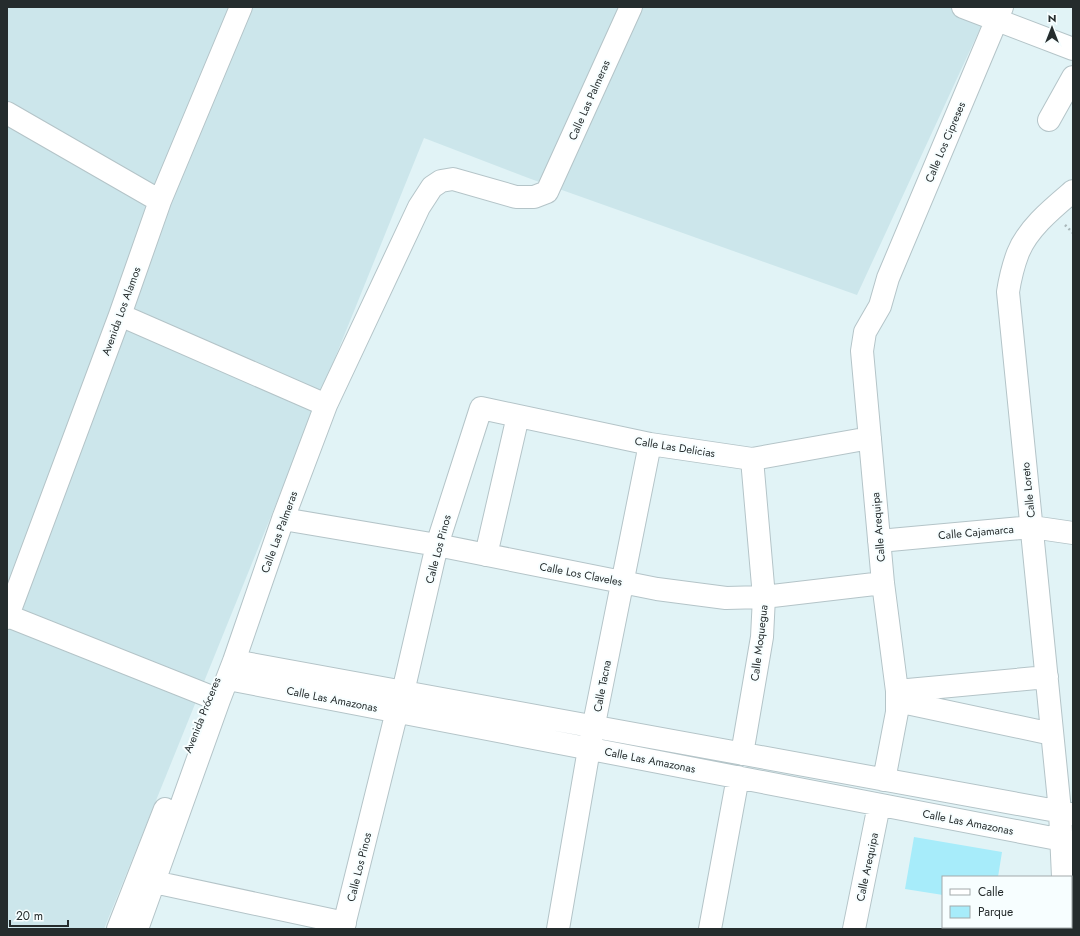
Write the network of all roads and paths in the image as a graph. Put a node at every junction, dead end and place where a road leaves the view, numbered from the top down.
1 (242, 7) edge
2 (631, 7) edge
3 (963, 7) edge
4 (999, 13) edge
5 (1073, 49) edge
6 (1073, 77) edge
7 (7, 113) edge
8 (1049, 120) dead end
9 (1073, 191) edge
10 (160, 201) junction
11 (888, 278) joint
12 (120, 315) junction
13 (326, 405) junction
14 (481, 408) joint
15 (518, 416) junction
16 (870, 438) junction
17 (650, 444) junction
18 (752, 460) junction
19 (283, 518) junction
20 (1032, 527) junction
21 (1073, 533) edge
22 (879, 541) junction
23 (437, 545) junction
24 (486, 555) junction
25 (623, 582) junction
26 (883, 583) junction
27 (764, 597) junction
28 (7, 617) edge
29 (231, 670) junction
30 (1047, 677) junction
31 (897, 696) junction
32 (214, 698) junction
33 (400, 702) junction
34 (594, 727) junction
35 (1052, 734) junction
36 (589, 749) junction
37 (742, 754) junction
38 (738, 777) junction
39 (884, 780) junction
40 (879, 805) junction
41 (1066, 813) edge
42 (1067, 841) edge
43 (1063, 876) edge
44 (154, 882) junction
45 (344, 926) edge
46 (118, 929) edge
47 (137, 929) edge
48 (558, 929) edge
49 (710, 929) edge
50 (854, 929) edge

1 - 10 street, Avenida Los Alamos
2 - 13 street, Calle Las Palmeras
3 - 4 street
4 - 5 street
4 - 11 street, Calle Los Cipreses
6 - 8 street
7 - 10 street
9 - 20 street, Calle Loreto
10 - 12 street, Avenida Los Alamos
11 - 16 street, Calle Arequipa
12 - 13 street
12 - 28 street, Avenida Los Alamos
13 - 19 street, Calle Las Palmeras
14 - 15 street, Calle Las Delicias
14 - 23 street, Calle Los Pinos
15 - 17 street, Calle Las Delicias
15 - 24 street
16 - 18 street, Calle Las Delicias
16 - 22 street, Calle Arequipa
17 - 18 street, Calle Las Delicias
17 - 25 street, Calle Tacna
18 - 27 street, Calle Moquegua
19 - 23 street, Calle Los Claveles
19 - 29 street, Calle Las Palmeras
20 - 21 street, Calle Cajamarca
20 - 22 street, Calle Cajamarca
20 - 30 street, Calle Loreto
22 - 26 street, Calle Arequipa
23 - 24 street, Calle Los Claveles
23 - 33 street, Calle Los Pinos
24 - 25 street, Calle Los Claveles
25 - 27 street, Calle Los Claveles
25 - 34 street, Calle Tacna
26 - 27 street, Calle Los Claveles
26 - 31 street, Calle Arequipa
27 - 37 street, Calle Moquegua
28 - 32 street
29 - 32 street, Avenida Próceres
29 - 33 street, Calle Las Amazonas
30 - 31 street
30 - 35 street, Calle Loreto
31 - 35 street
31 - 39 street, Calle Arequipa
32 - 44 street, Avenida Próceres
32 - 46 street, Avenida Próceres
33 - 34 street, Calle Las Amazonas
33 - 36 street, Calle Las Amazonas
33 - 45 street, Calle Los Pinos
34 - 36 street, Calle Tacna
34 - 37 street, Calle Las Amazonas
35 - 41 street, Calle Loreto
36 - 38 street, Calle Las Amazonas
36 - 48 street, Calle Tacna
37 - 39 street, Calle Las Amazonas
38 - 40 street, Calle Las Amazonas
38 - 49 street
39 - 41 street, Calle Las Amazonas
40 - 42 street, Calle Las Amazonas
40 - 50 street, Calle Arequipa
41 - 42 street, Calle Loreto
42 - 43 street, Calle Loreto
44 - 45 street
44 - 47 street, Avenida Próceres

